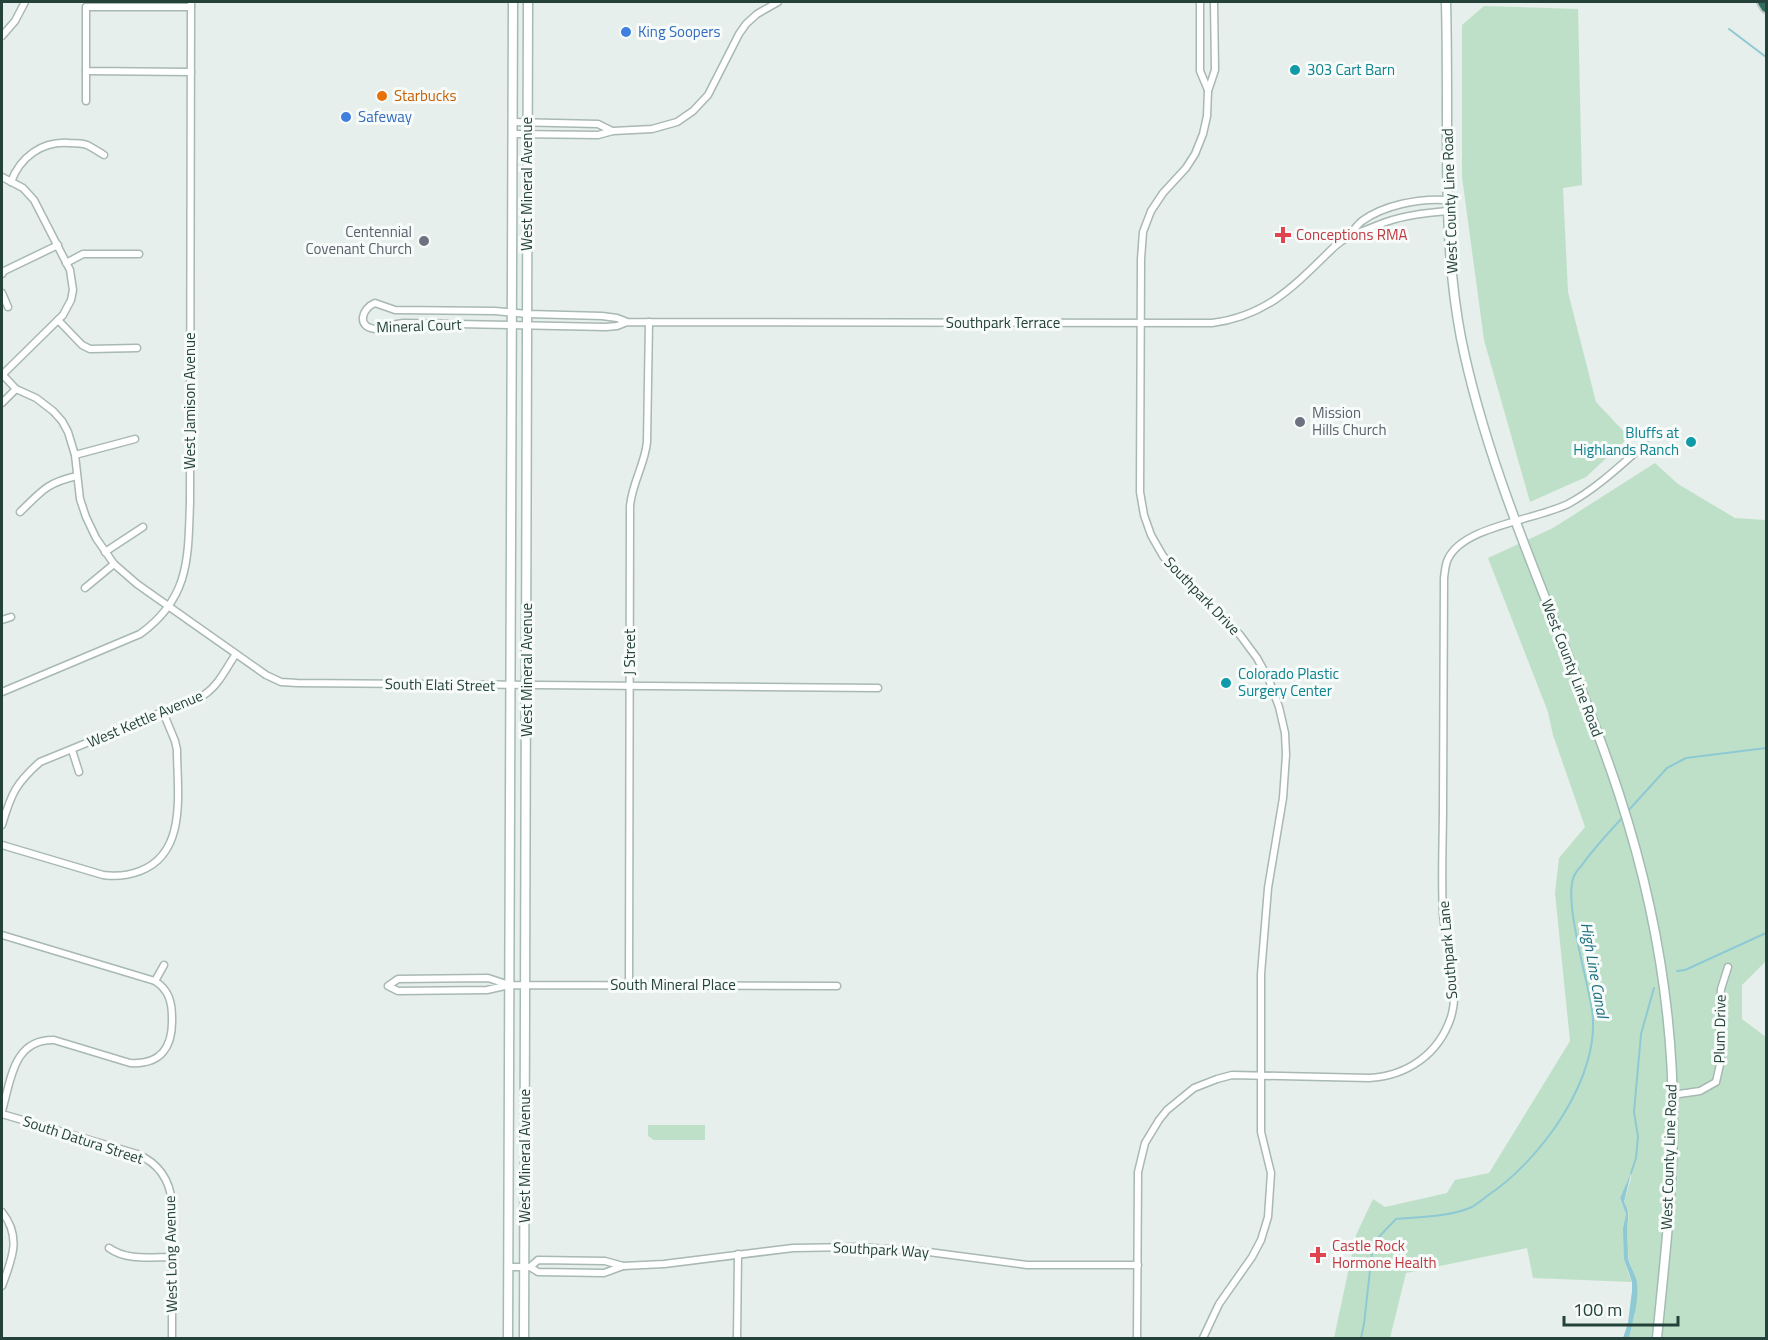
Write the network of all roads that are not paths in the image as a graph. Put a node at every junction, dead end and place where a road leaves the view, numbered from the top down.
1 (26, 2) edge
2 (513, 2) edge
3 (528, 2) edge
4 (778, 2) edge
5 (1200, 2) edge
6 (1214, 2) edge
7 (1446, 2) edge
8 (1763, 2) edge
9 (86, 4) edge
10 (191, 4) edge
11 (1767, 7) edge
12 (2, 36) edge
13 (86, 71) junction
14 (191, 72) junction
15 (1208, 91) junction
16 (86, 101) dead end
17 (512, 122) junction
18 (527, 122) junction
19 (613, 131) junction
20 (512, 134) junction
21 (527, 134) junction
22 (104, 154) dead end
23 (2, 177) edge
24 (11, 182) junction
25 (1446, 200) junction
26 (1447, 211) junction
27 (1350, 234) junction
28 (58, 245) junction
29 (139, 254) dead end
30 (66, 262) junction
31 (2, 274) edge
32 (2, 293) edge
33 (8, 307) dead end
34 (512, 312) junction
35 (528, 314) junction
36 (58, 320) junction
37 (627, 322) junction
38 (649, 322) junction
39 (1140, 324) junction
40 (512, 325) junction
41 (527, 326) junction
42 (137, 348) dead end
43 (2, 375) edge
44 (16, 389) junction
45 (2, 403) edge
46 (135, 439) dead end
47 (1645, 444) dead end
48 (75, 455) junction
49 (77, 476) junction
50 (20, 512) dead end
51 (1515, 522) junction
52 (143, 527) dead end
53 (105, 552) junction
54 (114, 564) junction
55 (85, 588) dead end
56 (169, 607) junction
57 (12, 618) dead end
58 (2, 620) edge
59 (236, 654) junction
60 (511, 686) junction
61 (527, 686) junction
62 (630, 687) junction
63 (878, 688) dead end
64 (2, 692) edge
65 (163, 712) junction
66 (72, 750) junction
67 (80, 772) dead end
68 (2, 825) edge
69 (2, 845) edge
70 (2, 935) edge
71 (164, 965) dead end
72 (1728, 967) dead end
73 (155, 981) junction
74 (509, 985) junction
75 (524, 985) junction
76 (629, 985) junction
77 (837, 986) dead end
78 (1261, 1077) junction
79 (1672, 1095) junction
80 (2, 1112) edge
81 (161, 1172) joint
82 (2, 1212) edge
83 (109, 1248) dead end
84 (738, 1254) junction
85 (172, 1257) junction
86 (1138, 1265) junction
87 (623, 1266) junction
88 (508, 1267) junction
89 (527, 1267) junction
90 (2, 1286) edge
91 (172, 1338) edge
92 (508, 1338) edge
93 (524, 1338) edge
94 (737, 1338) edge
95 (1137, 1338) edge
96 (1203, 1338) edge
97 (1657, 1338) edge

1 - 12 street
2 - 17 main road, West Mineral Avenue
3 - 18 main road, West Mineral Avenue
4 - 19 street
5 - 15 street, Southpark Drive
6 - 15 street, Southpark Drive
7 - 25 main road, West County Line Road
8 - 11 highway
9 - 10 street
9 - 13 street
10 - 14 street, West Jamison Avenue
13 - 14 street
13 - 16 street
14 - 56 street, West Jamison Avenue
15 - 39 street, Southpark Drive
17 - 18 street
17 - 20 main road, West Mineral Avenue
18 - 19 street
18 - 21 main road, West Mineral Avenue
19 - 21 street
20 - 21 street
20 - 34 main road, West Mineral Avenue
21 - 35 main road, West Mineral Avenue
22 - 24 street
23 - 24 street
24 - 28 street
25 - 26 main road, West County Line Road
25 - 27 street, Southpark Terrace
26 - 27 street, Southpark Terrace
26 - 51 main road, West County Line Road
27 - 39 street, Southpark Terrace
28 - 30 street
28 - 31 street
29 - 30 street
30 - 36 street
32 - 33 street
34 - 35 street, Mineral Court
34 - 40 main road, West Mineral Avenue
34 - 40 street, Mineral Court
35 - 37 street, Southpark Terrace
35 - 41 main road, West Mineral Avenue
36 - 42 street
36 - 43 street
37 - 38 street, Southpark Terrace
37 - 41 street, Southpark Terrace
38 - 39 street, Southpark Terrace
38 - 62 street, J Street
39 - 78 street, Southpark Drive
40 - 41 street, Southpark Terrace
40 - 60 main road, West Mineral Avenue
41 - 61 main road, West Mineral Avenue
43 - 44 street, South Elati Street
44 - 45 street
44 - 48 street, South Elati Street
46 - 48 street
47 - 51 street, Southpark Lane
48 - 49 street, South Elati Street
49 - 50 street
49 - 53 street, South Elati Street
51 - 78 street, Southpark Lane
51 - 79 main road, West County Line Road
52 - 53 street
53 - 54 street, South Elati Street
54 - 55 street
54 - 56 street, South Elati Street
56 - 59 street, South Elati Street
56 - 64 street, West Jamison Avenue
57 - 58 street
59 - 60 street, South Elati Street
59 - 65 street, West Kettle Avenue
60 - 61 street, South Elati Street
60 - 74 main road, West Mineral Avenue
61 - 62 street, South Elati Street
61 - 75 main road, West Mineral Avenue
62 - 63 street, South Elati Street
62 - 76 street, J Street
65 - 66 street, West Kettle Avenue
65 - 69 street
66 - 67 street, West Kettle Avenue
66 - 68 street, West Kettle Avenue
70 - 73 street
71 - 73 street
72 - 79 street, Plum Drive
73 - 80 street
74 - 74 street, South Mineral Place
74 - 75 street, South Mineral Place
74 - 88 main road, West Mineral Avenue
75 - 76 street, South Mineral Place
75 - 89 main road, West Mineral Avenue
76 - 77 street, South Mineral Place
78 - 86 street, Southpark Lane
78 - 96 street, Southpark Drive
79 - 97 main road, West County Line Road
80 - 81 street, South Datura Street
81 - 85 street, West Long Avenue
82 - 90 street
83 - 85 street
84 - 86 street, Southpark Way
84 - 87 street, Southpark Way
84 - 94 street
85 - 91 street, West Long Avenue
86 - 95 street, Southpark Lane
87 - 89 street, Southpark Way
87 - 89 street, Southpark Way
88 - 89 street, Southpark Way
88 - 92 main road, West Mineral Avenue
89 - 93 main road, West Mineral Avenue

